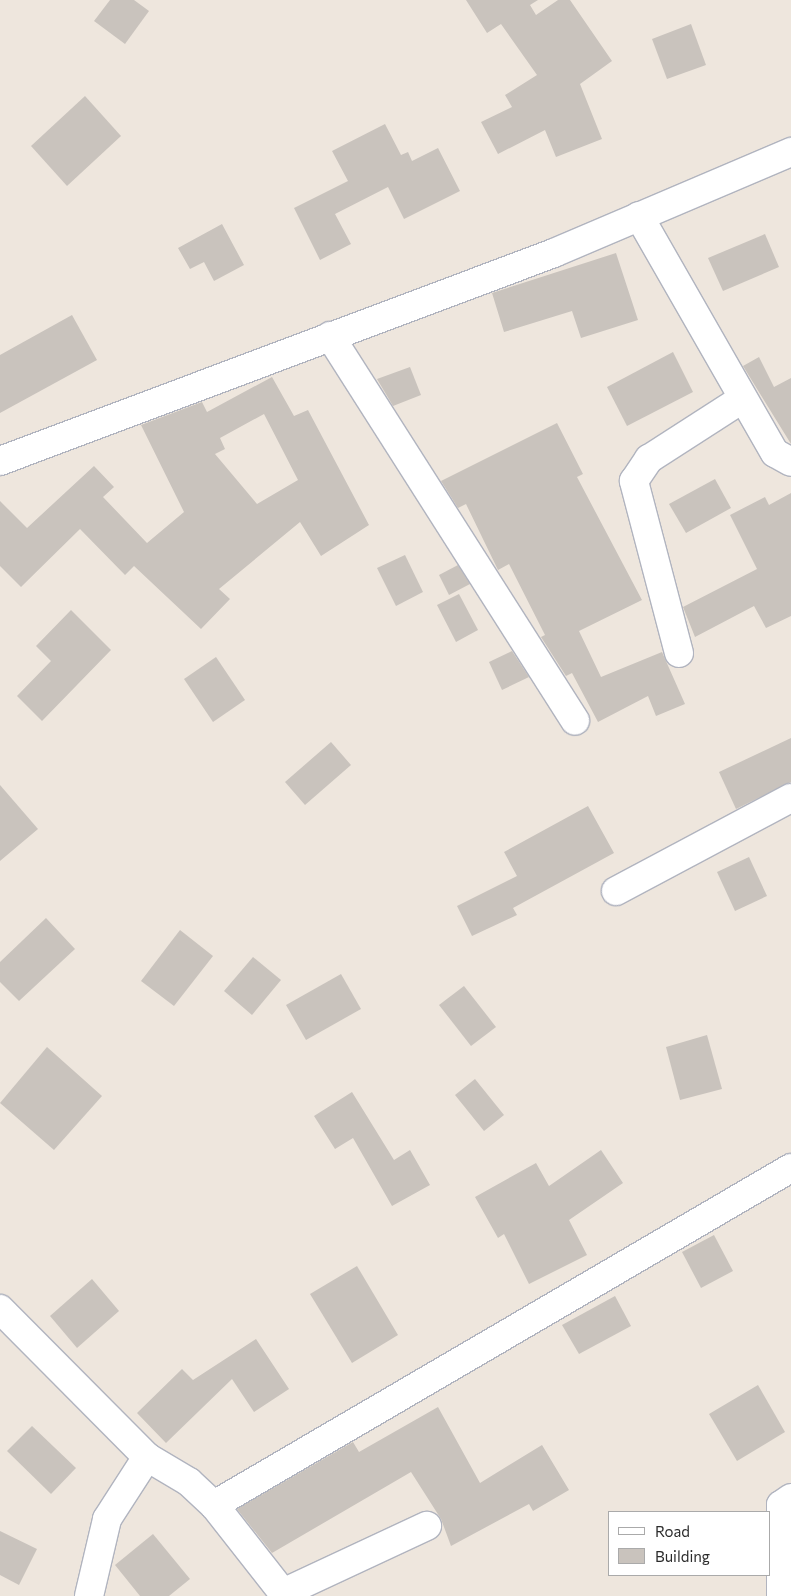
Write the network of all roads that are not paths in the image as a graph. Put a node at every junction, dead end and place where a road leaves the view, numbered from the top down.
1 (791, 152) edge
2 (639, 216) junction
3 (330, 336) junction
4 (742, 399) junction
5 (0, 461) edge
6 (791, 462) edge
7 (679, 653) dead end
8 (575, 720) dead end
9 (791, 798) edge
10 (616, 891) dead end
11 (791, 1168) edge
12 (0, 1309) edge
13 (148, 1456) junction
14 (791, 1498) edge
15 (214, 1506) junction
16 (427, 1526) dead end
17 (89, 1596) edge
18 (781, 1596) edge

1 - 2 street
2 - 3 street
2 - 4 street
3 - 5 street
3 - 8 street
4 - 6 street
4 - 7 street
9 - 10 street
11 - 15 street
12 - 13 street
13 - 15 street
13 - 17 street
14 - 18 street
15 - 16 street

